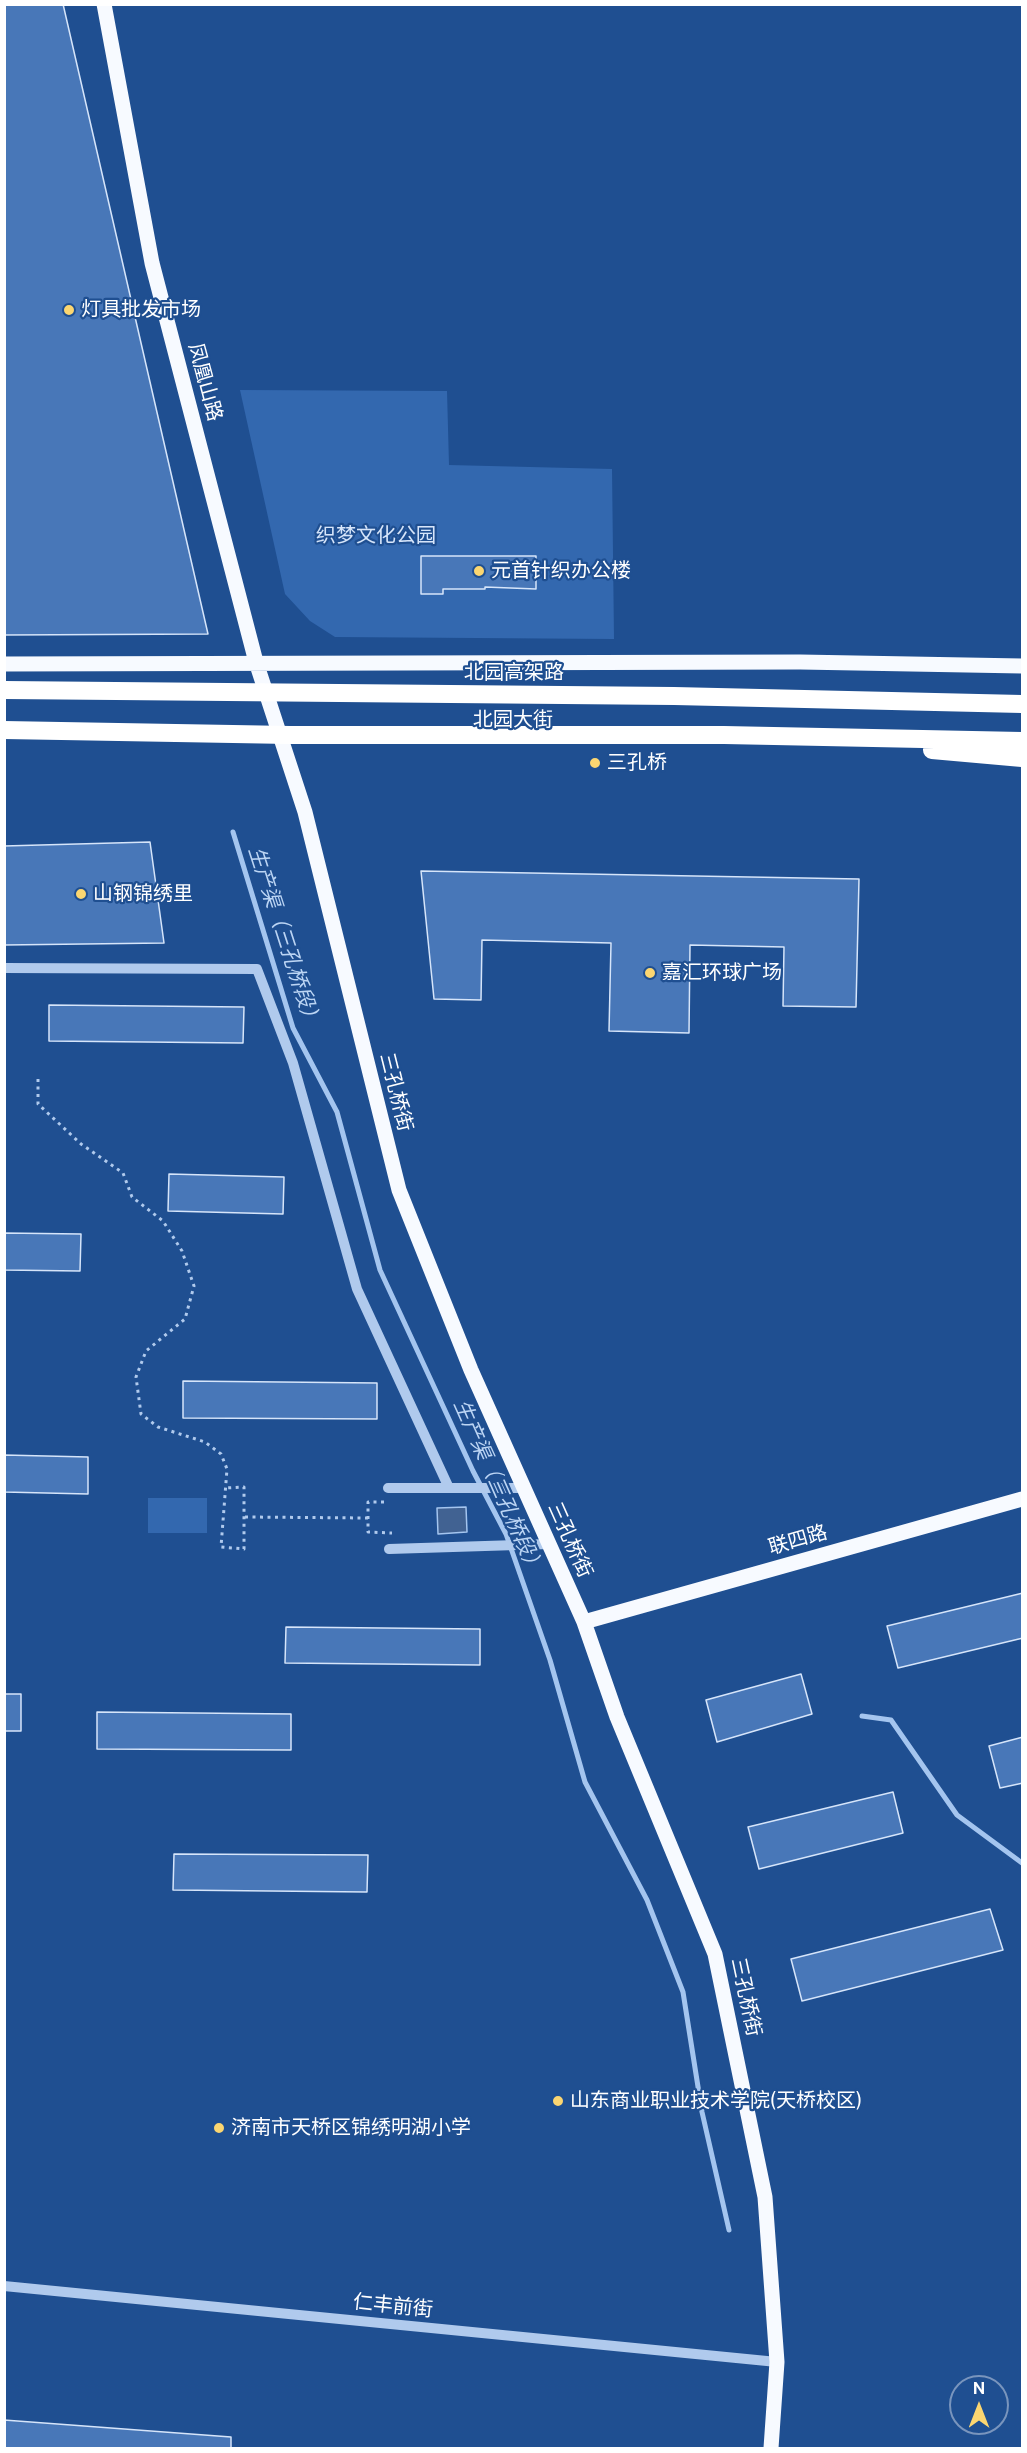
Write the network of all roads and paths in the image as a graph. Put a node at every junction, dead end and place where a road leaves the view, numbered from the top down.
1 (104, 4) edge
2 (256, 662) junction
3 (4, 664) edge
4 (1023, 666) edge
5 (4, 690) edge
6 (1023, 704) edge
7 (4, 730) edge
8 (724, 735) junction
9 (4, 739) edge
10 (1023, 741) edge
11 (284, 742) junction
12 (1023, 747) edge
13 (1023, 758) edge
14 (4, 968) edge
15 (38, 1079) dead end
16 (225, 1488) junction
17 (388, 1488) dead end
18 (449, 1488) junction
19 (524, 1488) junction
20 (1023, 1499) edge
21 (368, 1502) dead end
22 (245, 1517) junction
23 (368, 1518) junction
24 (368, 1532) dead end
25 (549, 1544) junction
26 (389, 1549) dead end
27 (584, 1622) junction
28 (4, 2286) edge
29 (777, 2362) junction
30 (771, 2448) edge

1 - 2 main road, 凤凰山路
2 - 3 main road
2 - 4 main road
2 - 11 main road, 三孔桥街
5 - 6 highway, 北园高架路, bridge
7 - 8 highway, bridge
8 - 10 highway, bridge
8 - 13 highway, bridge
9 - 11 main road, 北园大街
11 - 12 main road, 北园大街
11 - 19 main road, 三孔桥街
14 - 18 street
15 - 16 path
16 - 22 path
16 - 22 path
17 - 18 street
18 - 19 street
19 - 25 main road, 三孔桥街
20 - 27 main road, 联四路
21 - 23 path
22 - 23 path
23 - 24 path
25 - 26 street
25 - 27 main road, 三孔桥街
27 - 29 main road, 三孔桥街
28 - 29 street, 仁丰前街
29 - 30 main road, 三孔桥街

